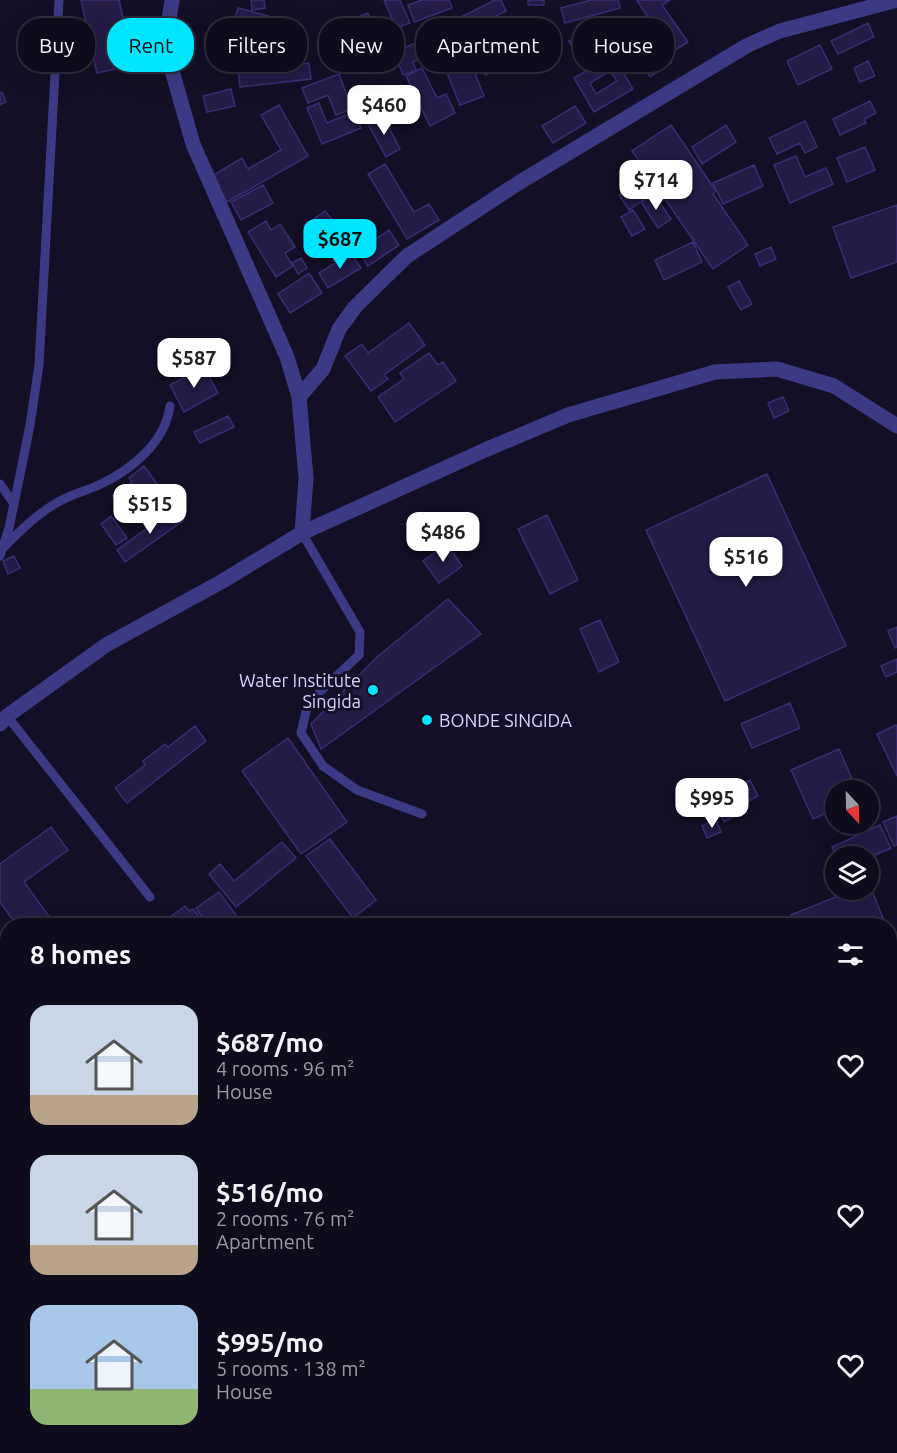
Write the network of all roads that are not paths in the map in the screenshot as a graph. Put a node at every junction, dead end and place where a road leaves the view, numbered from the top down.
1 (59, 0) edge
2 (171, 0) edge
3 (897, 0) edge
4 (299, 396) junction
5 (170, 406) dead end
6 (897, 426) edge
7 (0, 484) edge
8 (14, 504) junction
9 (302, 533) junction
10 (1, 549) edge
11 (3, 720) edge
12 (422, 814) dead end
13 (150, 897) dead end

1 - 8 lane
2 - 4 street
3 - 4 street
4 - 9 street
5 - 10 lane
6 - 9 street
7 - 8 lane
8 - 10 lane
9 - 11 street
9 - 12 lane
11 - 13 lane

